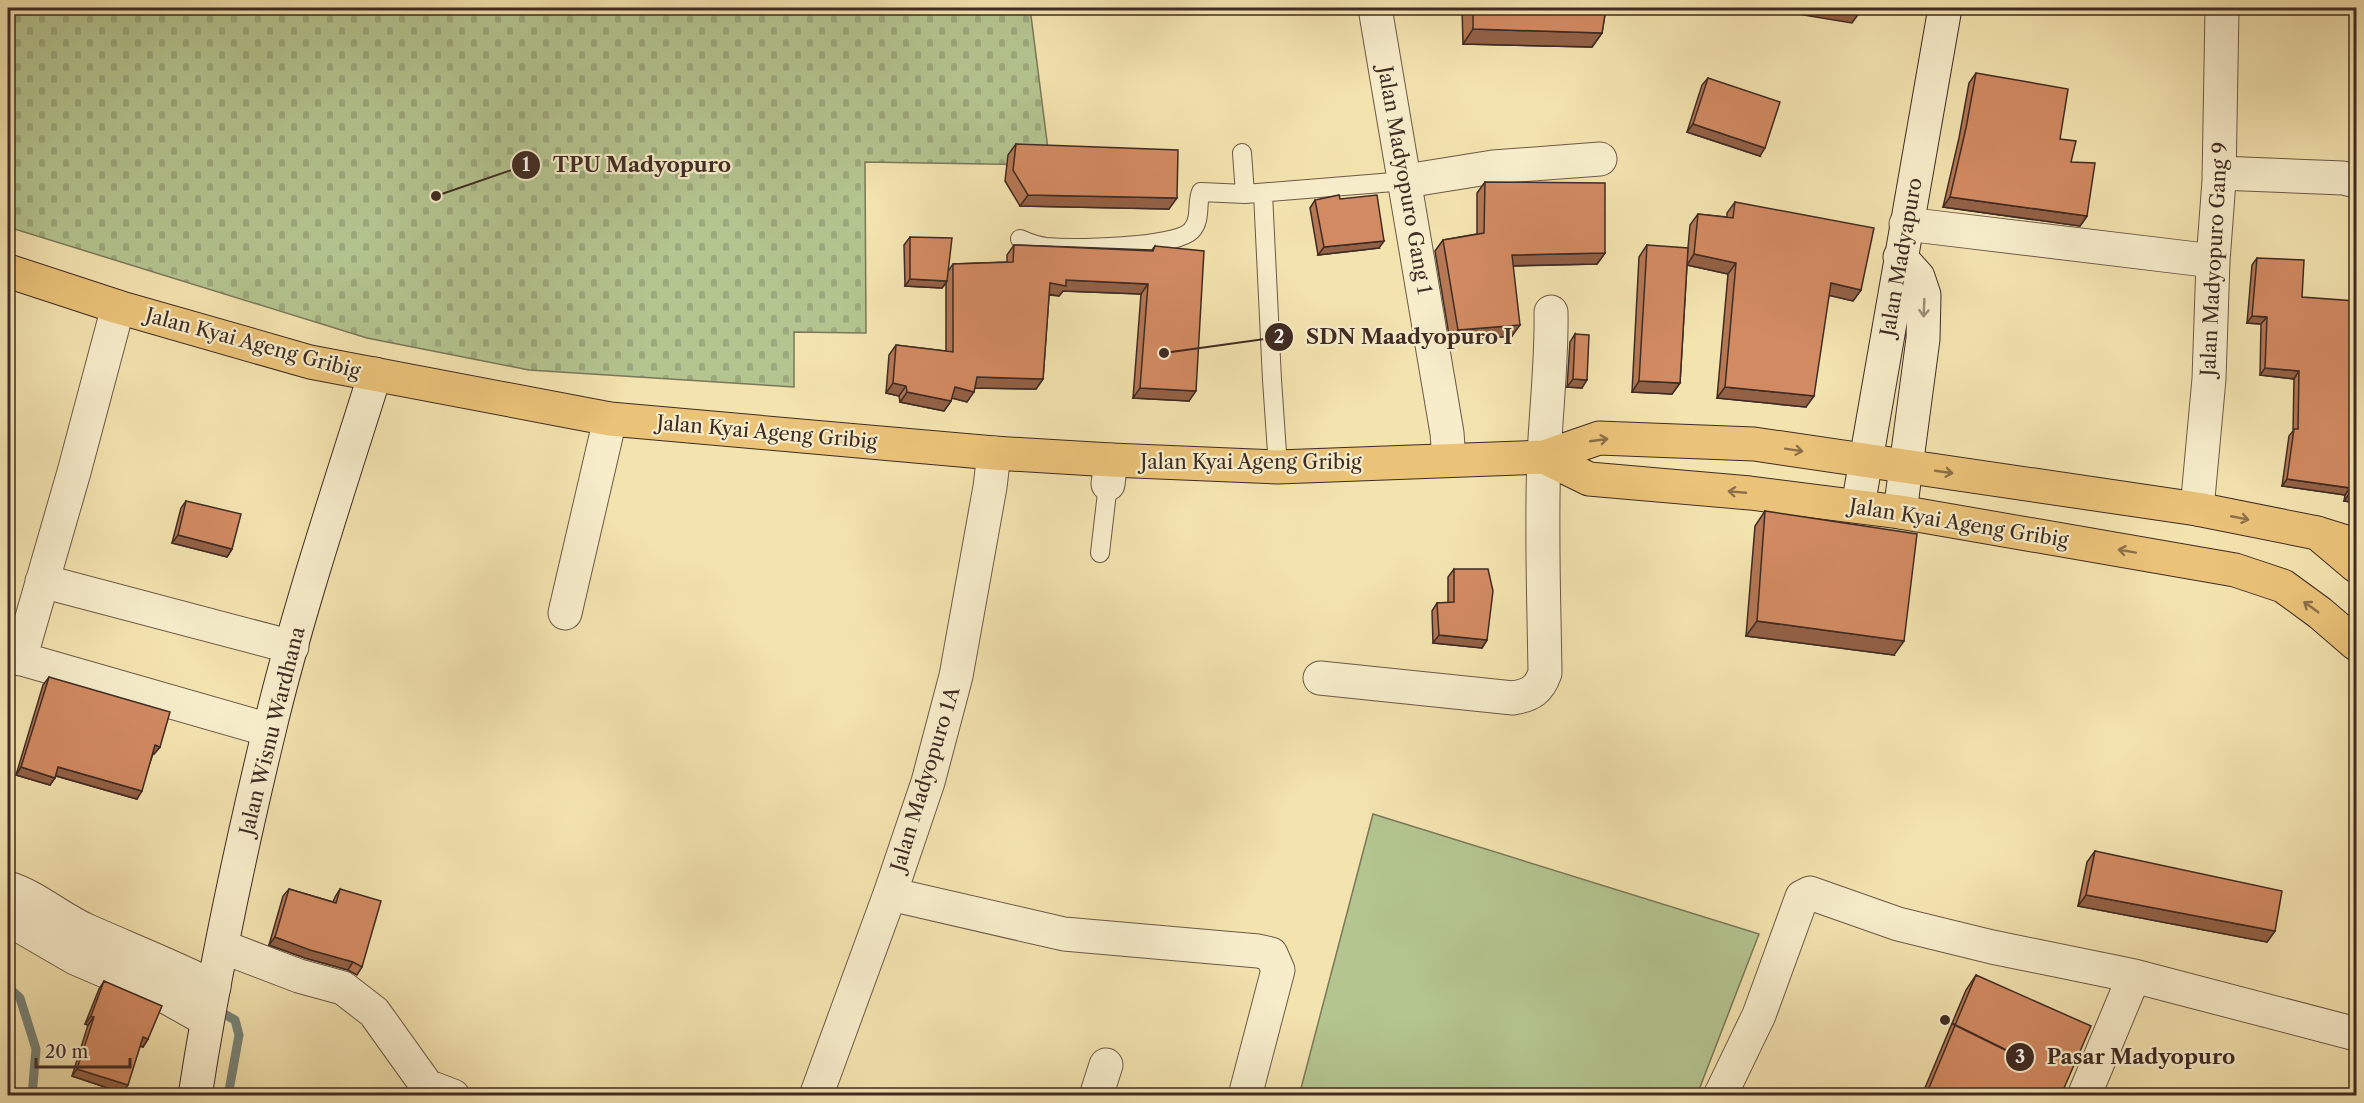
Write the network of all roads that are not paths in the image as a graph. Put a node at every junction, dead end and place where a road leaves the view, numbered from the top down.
1 (1375, 8) edge
2 (1945, 8) edge
3 (2222, 8) edge
4 (1242, 153) dead end
5 (1600, 159) dead end
6 (2219, 173) junction
7 (1406, 181) junction
8 (2356, 181) edge
9 (1254, 193) junction
10 (1906, 224) junction
11 (1020, 239) dead end
12 (1900, 257) junction
13 (2213, 261) junction
14 (8, 271) edge
15 (118, 307) junction
16 (1551, 312) dead end
17 (375, 374) junction
18 (610, 418) junction
19 (994, 453) junction
20 (1544, 456) junction
21 (1449, 460) junction
22 (1865, 461) junction
23 (1278, 467) junction
24 (1907, 467) junction
25 (1110, 472) junction
26 (1858, 506) junction
27 (2197, 509) junction
28 (1900, 512) junction
29 (2356, 529) edge
30 (2317, 533) junction
31 (2356, 545) edge
32 (1100, 553) dead end
33 (2356, 566) edge
34 (42, 581) junction
35 (565, 613) dead end
36 (2356, 644) edge
37 (292, 647) junction
38 (14, 657) edge
39 (1320, 678) dead end
40 (269, 730) junction
41 (8, 888) edge
42 (890, 894) junction
43 (8, 919) edge
44 (80, 945) junction
45 (223, 946) junction
46 (2134, 976) junction
47 (210, 1005) junction
48 (2356, 1034) edge
49 (1106, 1065) dead end
50 (195, 1095) edge
51 (453, 1095) edge
52 (816, 1095) edge
53 (1096, 1095) edge
54 (1245, 1095) edge
55 (1720, 1095) edge
56 (2084, 1095) edge

1 - 7 street, Jalan Madyopuro Gang 1
2 - 10 street, Jalan Madyapuro
3 - 6 street, Jalan Madyopuro Gang 9
4 - 9 lane
5 - 7 street
6 - 8 street
6 - 13 street, Jalan Madyopuro Gang 9
7 - 9 lane
7 - 21 street, Jalan Madyopuro Gang 1
9 - 11 lane
9 - 23 lane
10 - 12 street, Jalan Madyapuro
10 - 13 street
12 - 22 street, Jalan Madyapuro
12 -> 24 street
13 - 27 street, Jalan Madyopuro Gang 9
14 - 15 main road, Jalan Kyai Ageng Gribig
15 - 17 main road, Jalan Kyai Ageng Gribig
15 - 34 street
16 - 20 street
17 - 18 main road, Jalan Kyai Ageng Gribig
17 - 37 street, Jalan Wisnu Wardhana
18 - 19 main road, Jalan Kyai Ageng Gribig
18 - 35 street
19 - 25 main road, Jalan Kyai Ageng Gribig
19 - 42 street, Jalan Madyopuro 1A
20 - 21 main road, Jalan Kyai Ageng Gribig
20 -> 22 main road, Jalan Kyai Ageng Gribig
26 -> 20 main road, Jalan Kyai Ageng Gribig
20 - 39 street
21 - 23 main road, Jalan Kyai Ageng Gribig
22 - 24 main road, Jalan Kyai Ageng Gribig
22 - 26 street, Jalan Madyapuro
23 - 25 main road, Jalan Kyai Ageng Gribig
24 -> 27 main road, Jalan Kyai Ageng Gribig
24 - 28 street
25 - 32 lane
26 - 28 main road, Jalan Kyai Ageng Gribig
27 -> 30 main road, Jalan Kyai Ageng Gribig
36 -> 28 main road, Jalan Kyai Ageng Gribig
29 - 30 street
30 - 31 main road
30 - 33 main road, Jalan Kyai Ageng Gribig
34 - 37 street
34 - 38 street
37 - 40 street, Jalan Wisnu Wardhana
38 - 40 street
40 - 45 street, Jalan Wisnu Wardhana
41 - 44 street
42 - 52 street, Jalan Madyopuro 1A
42 - 54 street
43 - 44 street
44 - 47 street
45 - 47 street, Jalan Wisnu Wardhana
45 - 51 street
46 - 48 street
46 - 55 street
46 - 56 street
47 - 50 street, Jalan Wisnu Wardhana
49 - 53 street

